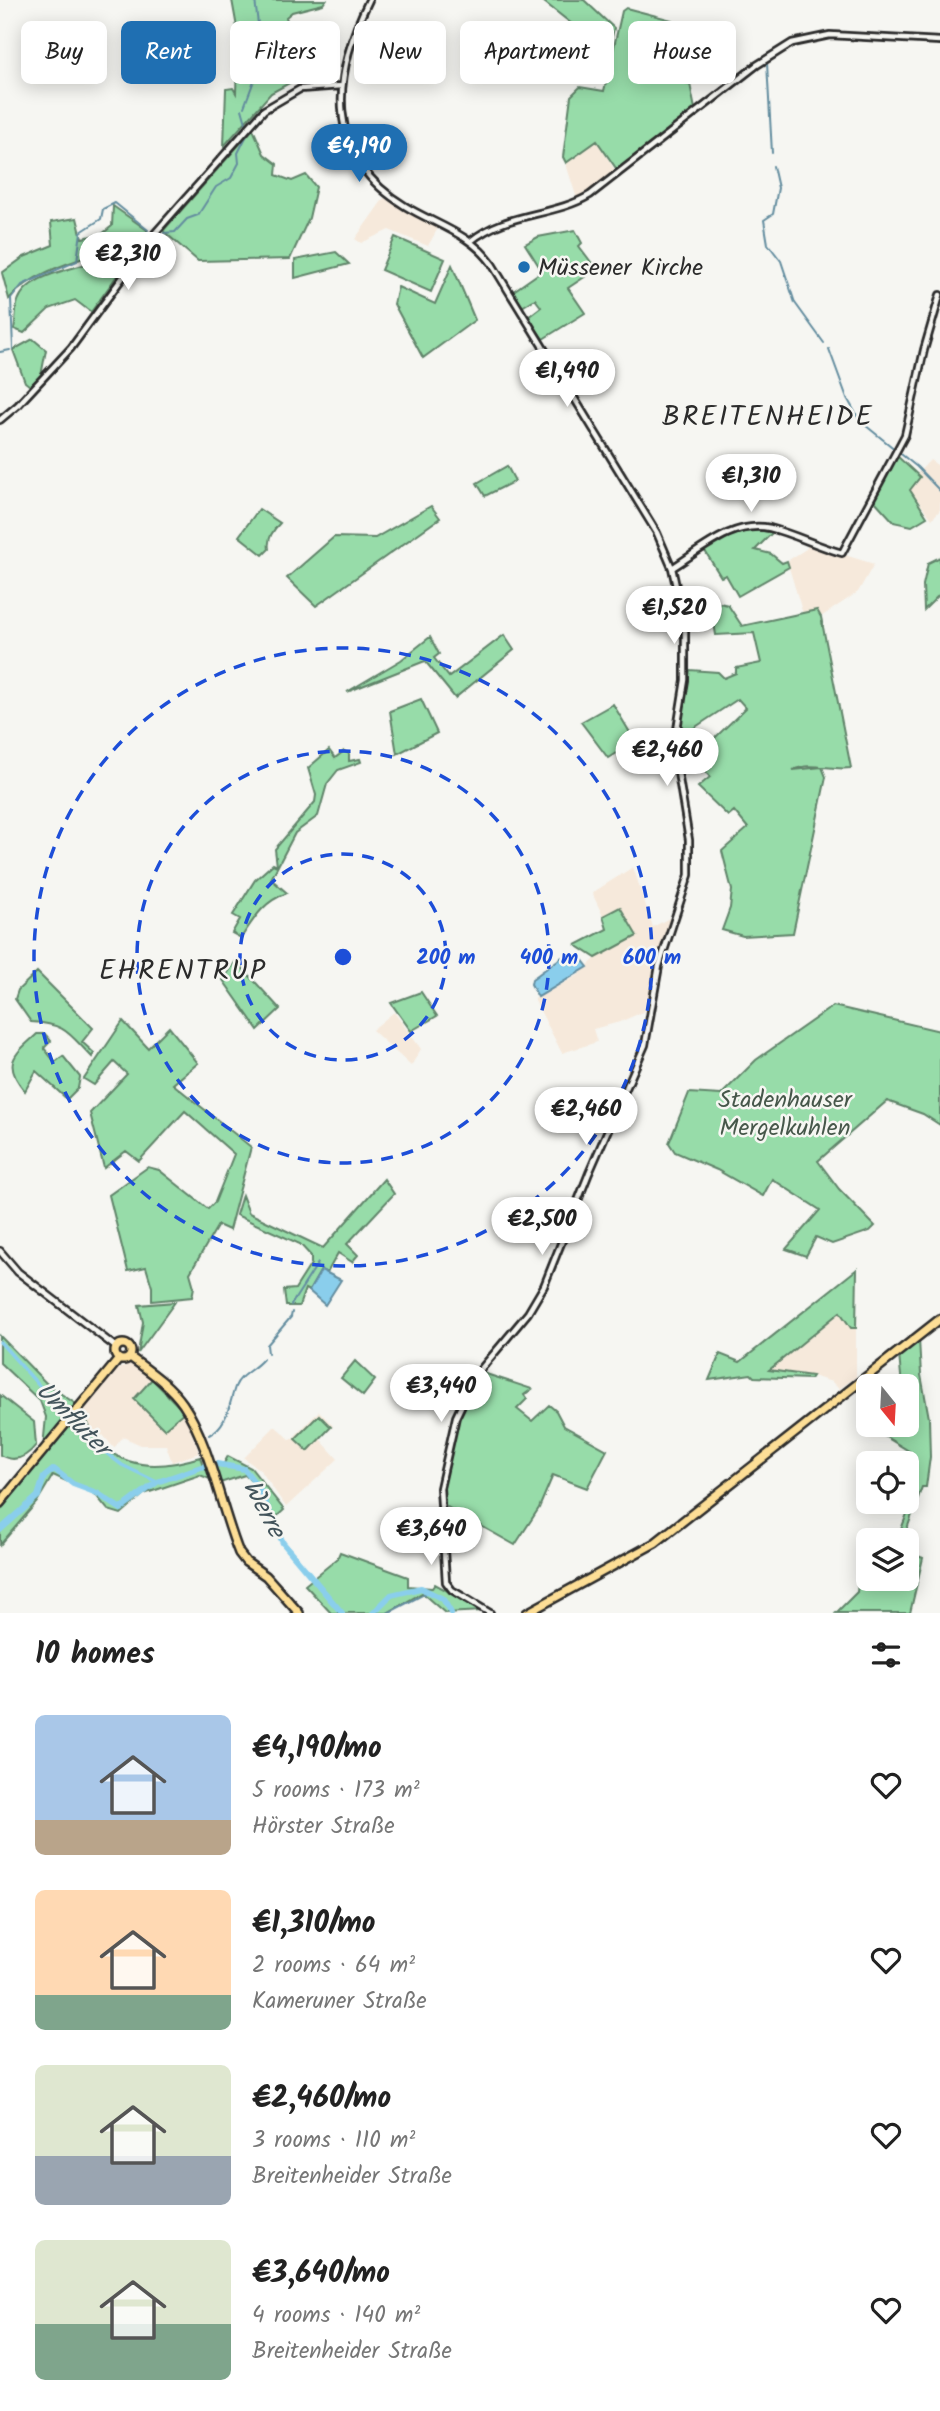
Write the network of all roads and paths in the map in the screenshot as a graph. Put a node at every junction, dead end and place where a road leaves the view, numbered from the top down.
1 (369, 0) edge
2 (938, 41) edge
3 (341, 86) junction
4 (471, 242) junction
5 (940, 295) edge
6 (0, 420) edge
7 (672, 568) junction
8 (0, 1251) edge
9 (940, 1319) edge
10 (117, 1348) junction
11 (130, 1357) junction
12 (118, 1359) junction
13 (0, 1503) edge
14 (299, 1613) edge
15 (490, 1613) edge
16 (527, 1613) edge

1 - 3 street
2 - 4 street
3 - 4 street
3 - 6 street
4 - 7 street
5 - 7 street
7 - 15 street
8 - 10 main road
9 - 16 main road
10 - 11 main road
10 - 12 main road
11 - 12 main road
11 - 14 main road
12 - 13 main road

